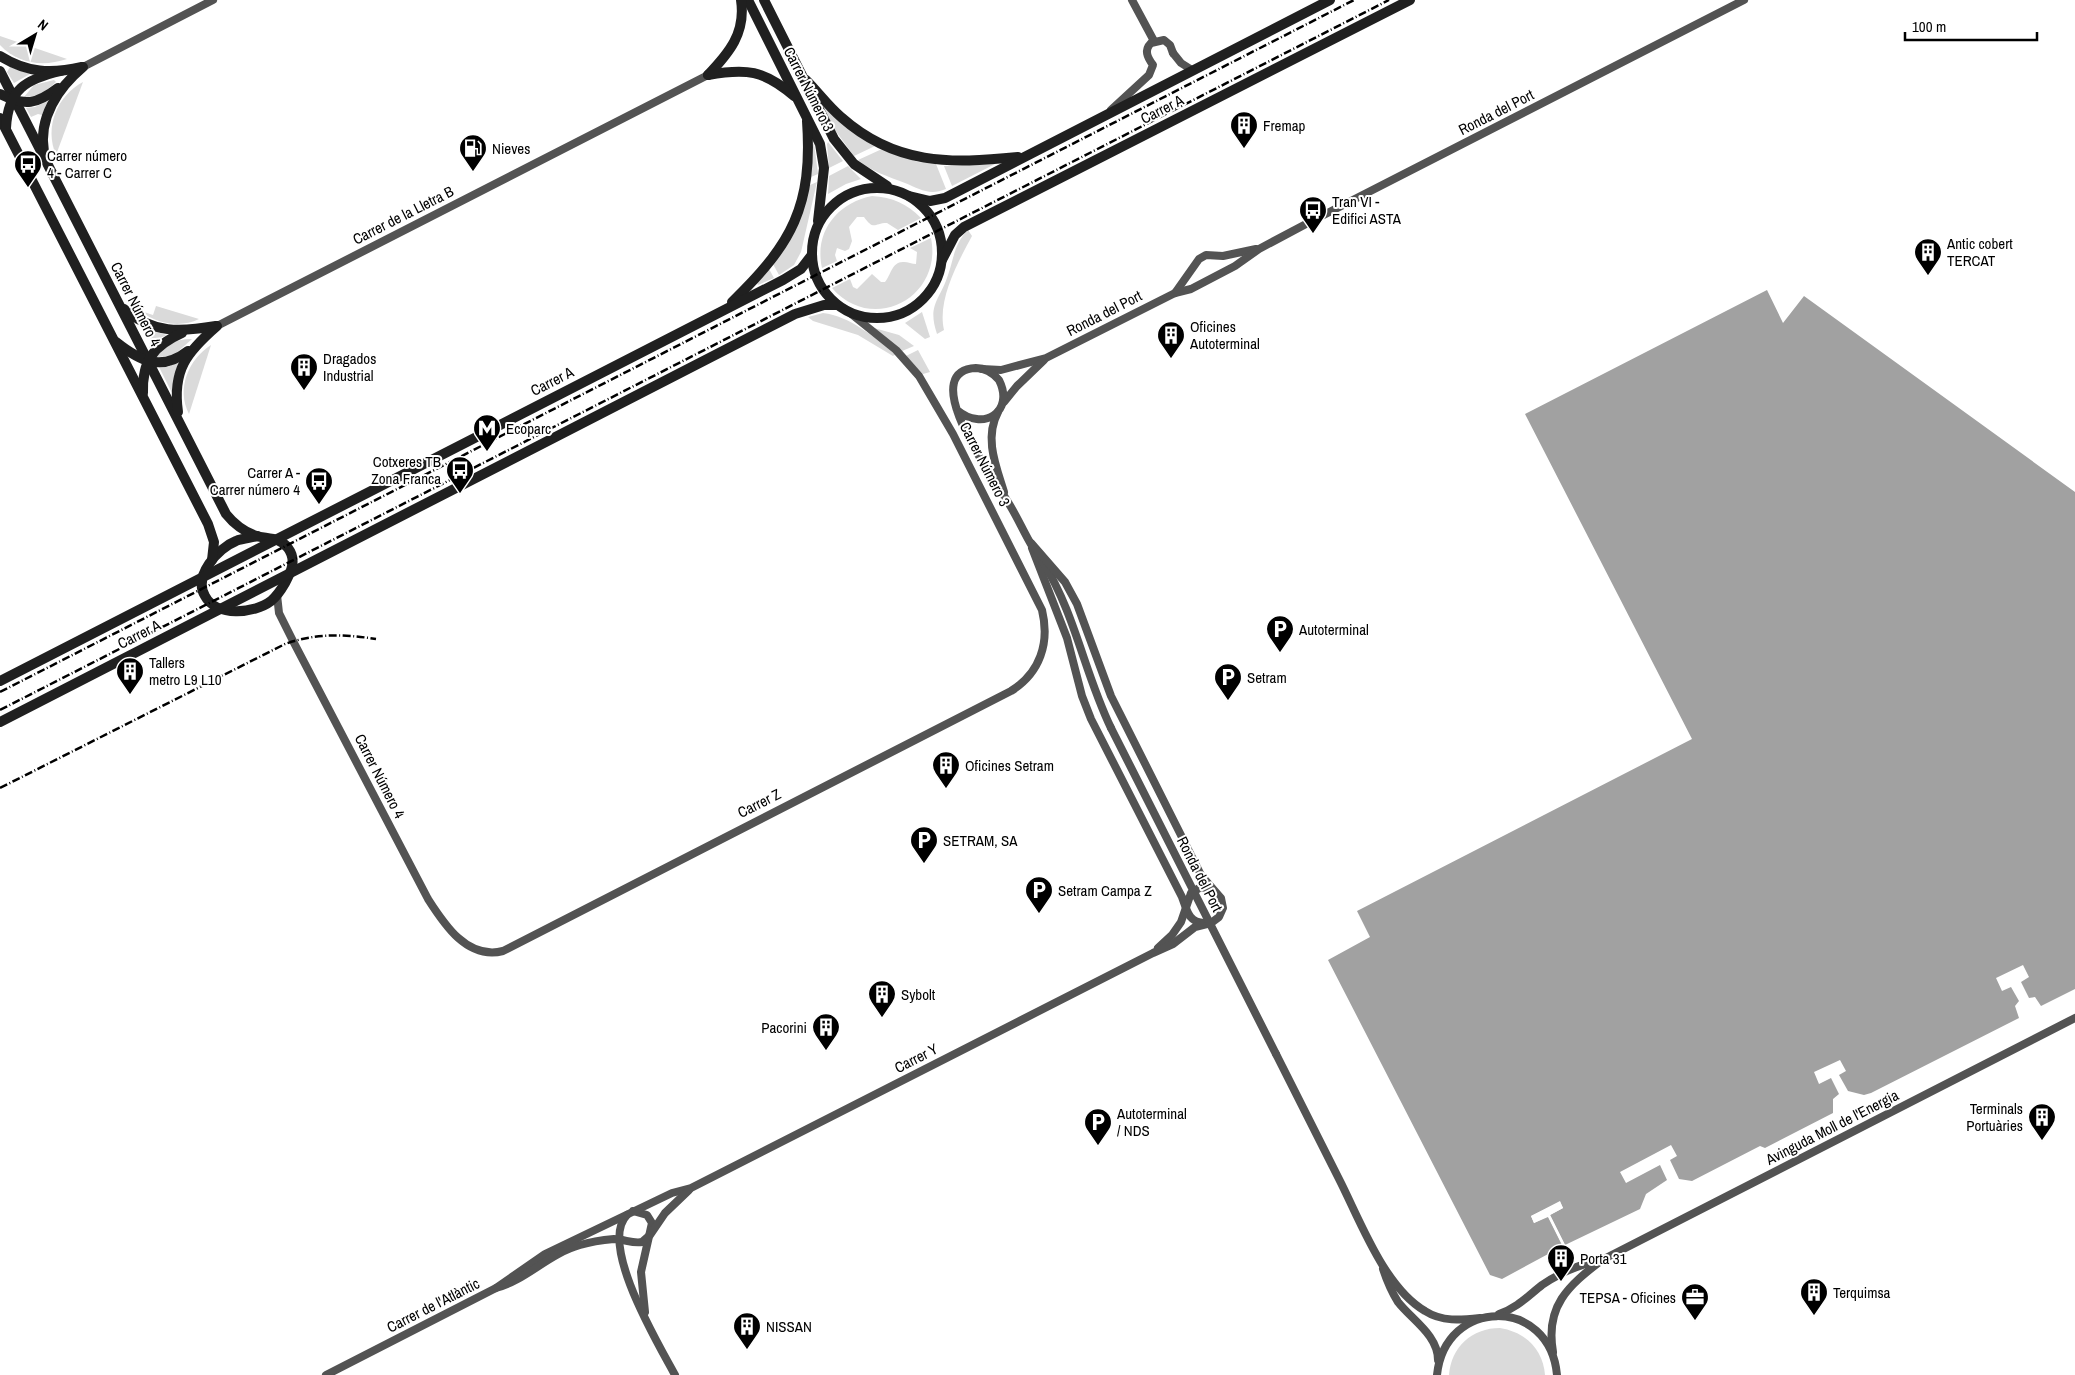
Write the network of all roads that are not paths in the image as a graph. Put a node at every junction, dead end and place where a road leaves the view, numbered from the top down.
1 (213, 0) edge
2 (741, 0) edge
3 (748, 0) edge
4 (764, 0) edge
5 (1132, 0) edge
6 (1330, 0) edge
7 (1410, 0) edge
8 (1744, 0) edge
9 (1154, 41) junction
10 (0, 56) edge
11 (83, 67) joint
12 (1192, 70) junction
13 (0, 71) edge
14 (708, 75) junction
15 (64, 76) junction
16 (806, 80) junction
17 (0, 94) edge
18 (13, 99) junction
19 (798, 100) junction
20 (806, 115) junction
21 (1106, 115) junction
22 (0, 118) edge
23 (6, 129) junction
24 (1024, 156) junction
25 (45, 160) junction
26 (892, 189) junction
27 (909, 196) junction
28 (818, 226) junction
29 (1260, 249) junction
30 (812, 256) junction
31 (942, 260) junction
32 (1175, 292) junction
33 (122, 307) junction
34 (841, 307) junction
35 (724, 311) junction
36 (217, 326) junction
37 (188, 331) junction
38 (114, 340) junction
39 (194, 345) junction
40 (1046, 358) junction
41 (148, 361) junction
42 (982, 369) junction
43 (143, 397) junction
44 (1000, 408) junction
45 (957, 410) junction
46 (179, 419) junction
47 (1006, 499) junction
48 (258, 536) junction
49 (277, 539) junction
50 (1031, 543) junction
51 (212, 561) junction
52 (290, 572) junction
53 (203, 576) junction
54 (277, 595) junction
55 (222, 609) junction
56 (1039, 661) joint
57 (0, 681) edge
58 (0, 722) edge
59 (1215, 890) junction
60 (1186, 906) junction
61 (1206, 924) junction
62 (482, 952) joint
63 (1153, 952) junction
64 (2075, 1018) edge
65 (691, 1188) junction
66 (631, 1212) junction
67 (621, 1226) junction
68 (650, 1235) junction
69 (620, 1240) junction
70 (631, 1242) junction
71 (1379, 1258) junction
72 (1602, 1260) junction
73 (496, 1288) junction
74 (1493, 1316) junction
75 (646, 1318) junction
76 (1480, 1318) junction
77 (1553, 1352) junction
78 (1438, 1362) junction
79 (326, 1375) edge
80 (675, 1375) edge
81 (1436, 1375) edge
82 (1557, 1375) edge

1 - 11 street
2 - 14 main road
3 - 19 main road, Carrer Número 3
4 - 16 main road, Carrer Número 3
5 - 9 street
6 - 12 main road, Carrer A
7 - 31 main road, Carrer A
8 - 29 street, Ronda del Port
9 - 12 street
9 - 21 street
10 - 15 main road
11 - 15 main road
12 - 21 main road, Carrer A
13 - 18 main road, Carrer Número 4
14 - 19 main road
14 - 36 street, Carrer de la Lletra B
15 - 18 main road
15 - 18 main road
15 - 25 main road
16 - 24 main road
16 - 26 main road, Carrer Número 3
17 - 18 main road
18 - 23 main road
18 - 25 main road, Carrer Número 4
19 - 20 main road, Carrer Número 3
20 - 28 main road, Carrer Número 3
20 - 35 main road
21 - 24 main road, Carrer A
22 - 23 main road
23 - 38 main road
24 - 27 main road, Carrer A
25 - 33 main road, Carrer Número 4
26 - 27 main road
26 - 28 main road
27 - 31 main road
28 - 30 main road
29 - 32 street, Ronda del Port
29 - 32 street, Ronda del Port
30 - 34 main road
30 - 35 main road, Carrer A
31 - 34 main road
32 - 40 street, Ronda del Port
33 - 37 main road
33 - 41 main road, Carrer Número 4
34 - 52 main road, Carrer A
34 - 56 street, Carrer Número 3
35 - 49 main road, Carrer A
36 - 37 main road
36 - 39 main road
37 - 41 main road
38 - 41 main road
38 - 43 main road
39 - 41 main road
39 - 46 main road
40 - 42 street
40 - 44 street
41 - 43 main road
41 - 46 main road, Carrer Número 4
42 - 44 street
42 - 45 street
43 - 51 main road
44 - 45 street
44 - 47 street, Carrer Número 3
45 - 47 street
46 - 48 main road, Carrer Número 4
47 - 50 street, Ronda del Port
48 - 49 main road
48 - 51 main road
49 - 52 main road
49 - 53 main road, Carrer A
50 - 59 street
50 - 60 street
50 - 71 street, Ronda del Port, bridge
51 - 53 main road
52 - 54 main road
52 - 55 main road, Carrer A
53 - 55 main road
53 - 57 main road, Carrer A
54 - 55 main road
54 - 62 street, Carrer Número 4
55 - 58 main road, Carrer A
56 - 62 street, Carrer Z
59 - 60 street
59 - 61 street
60 - 61 street
60 - 63 street
61 - 63 street
63 - 65 street, Carrer Y
64 - 72 street, Avinguda Moll de l'Energia
65 - 66 street
65 - 68 street
66 - 67 street
66 - 68 street
66 - 73 street
67 - 69 street
67 - 70 street
68 - 70 street
68 - 75 street
69 - 70 street, Carrer de l'Atlàntic
69 - 73 street, Carrer de l'Atlàntic
69 - 75 street
71 - 76 street
71 - 78 street
72 - 74 street
72 - 77 street
73 - 79 street, Carrer de l'Atlàntic
74 - 76 street
74 - 77 street
75 - 80 street
76 - 78 street
77 - 82 street
78 - 81 street

